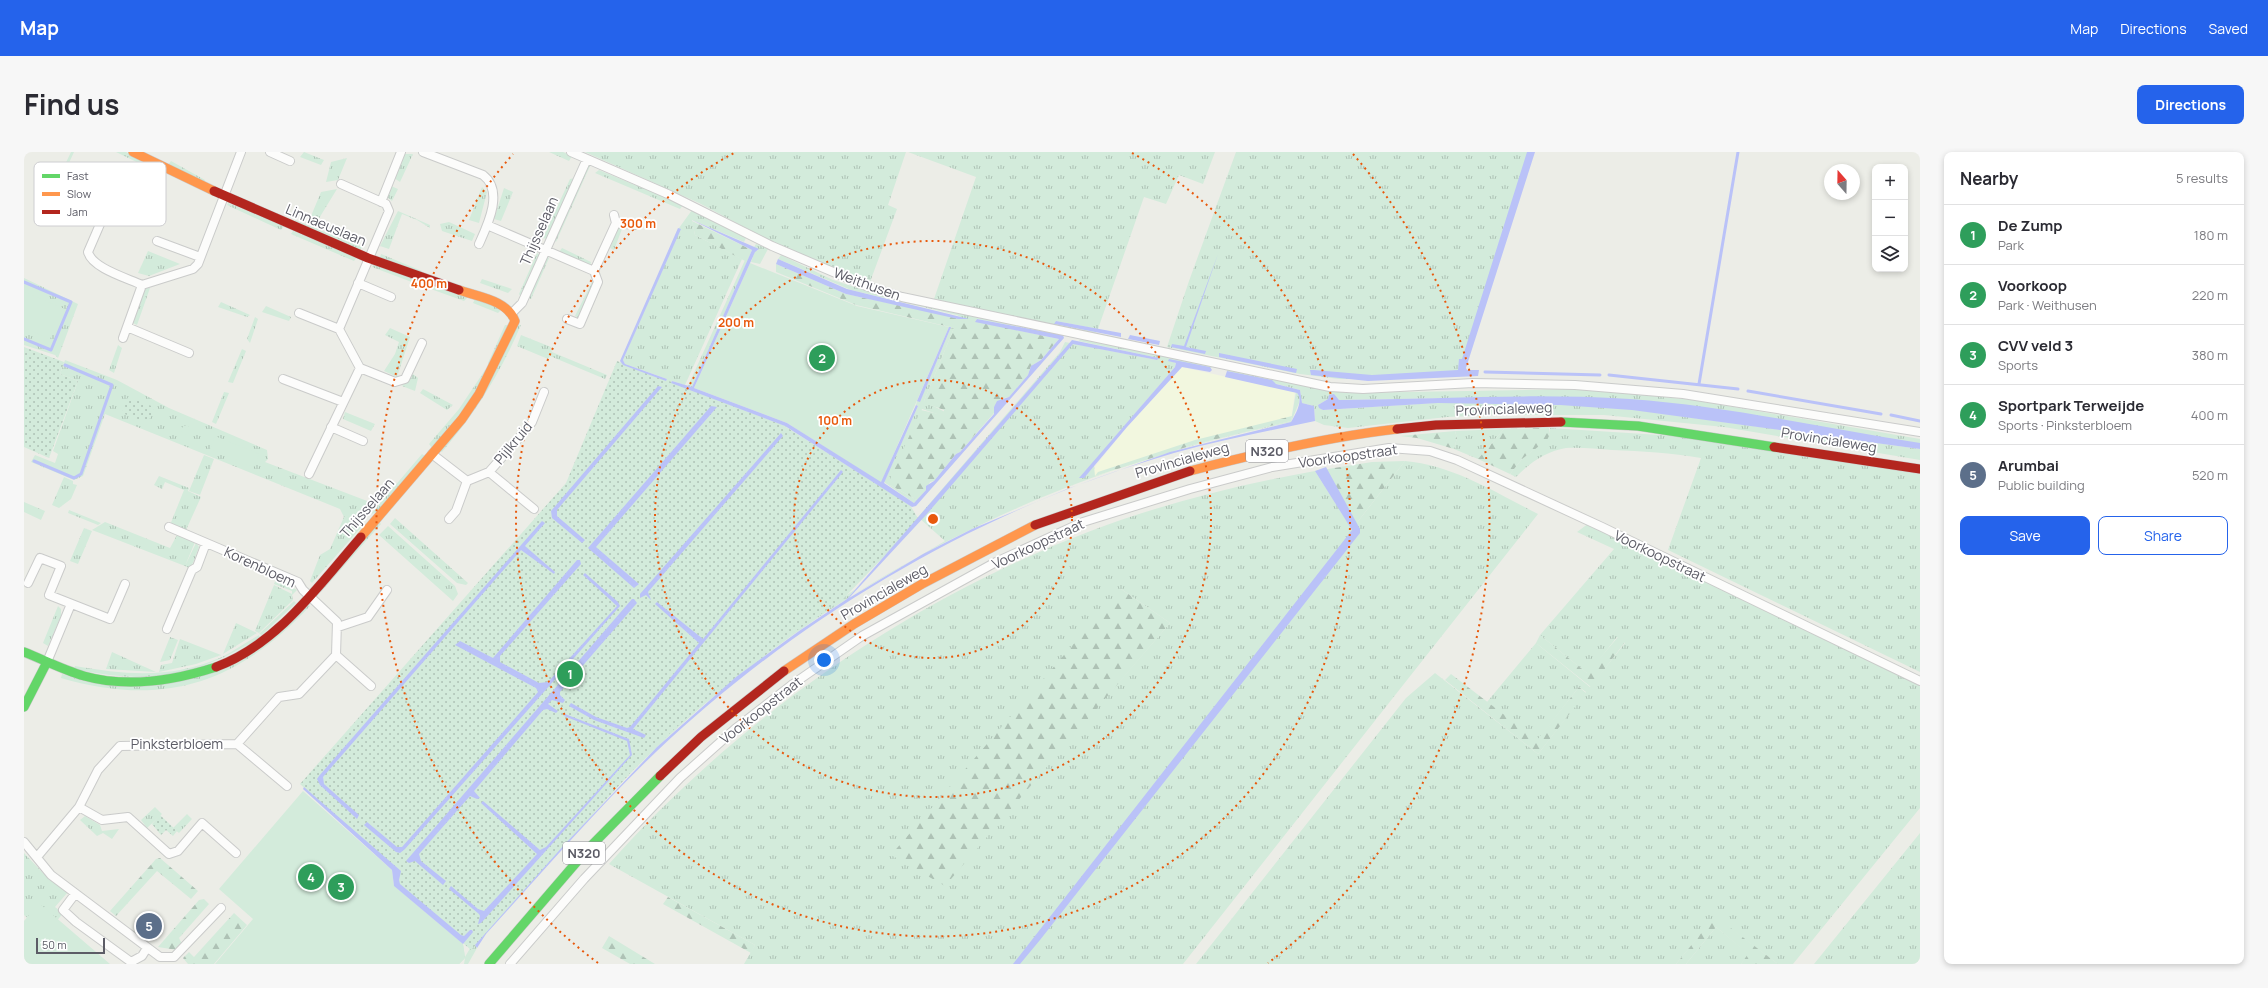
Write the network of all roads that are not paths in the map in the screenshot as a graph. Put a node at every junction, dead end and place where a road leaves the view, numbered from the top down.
1 (134, 152) edge
2 (241, 152) edge
3 (270, 152) edge
4 (401, 152) edge
5 (423, 152) edge
6 (571, 152) edge
7 (588, 159) junction
8 (290, 161) dead end
9 (154, 162) edge
10 (166, 168) edge
11 (341, 184) dead end
12 (223, 196) junction
13 (380, 202) junction
14 (487, 225) junction
15 (635, 225) dead end
16 (99, 226) edge
17 (157, 241) dead end
18 (480, 244) dead end
19 (546, 251) junction
20 (200, 257) junction
21 (368, 258) junction
22 (594, 271) junction
23 (358, 283) junction
24 (142, 285) junction
25 (391, 296) dead end
26 (299, 313) dead end
27 (512, 313) junction
28 (567, 319) dead end
29 (127, 327) junction
30 (339, 329) junction
31 (123, 338) dead end
32 (422, 343) dead end
33 (189, 353) dead end
34 (360, 368) junction
35 (283, 379) dead end
36 (544, 392) dead end
37 (343, 402) junction
38 (331, 427) junction
39 (1920, 432) edge
40 (363, 441) dead end
41 (432, 454) junction
42 (1920, 469) edge
43 (489, 472) junction
44 (309, 474) dead end
45 (467, 481) junction
46 (534, 510) dead end
47 (449, 519) dead end
48 (169, 527) dead end
49 (206, 543) junction
50 (28, 583) dead end
51 (125, 584) dead end
52 (387, 590) dead end
53 (309, 595) junction
54 (71, 604) junction
55 (338, 627) junction
56 (167, 629) dead end
57 (24, 652) edge
58 (336, 655) junction
59 (47, 662) junction
60 (1920, 681) edge
61 (371, 686) dead end
62 (24, 707) edge
63 (237, 744) junction
64 (287, 786) dead end
65 (79, 807) junction
66 (24, 842) edge
67 (236, 853) dead end
68 (37, 857) junction
69 (75, 894) junction
70 (220, 908) dead end
71 (147, 948) junction
72 (489, 964) edge
73 (510, 964) edge

1 - 9 main road, Linnaeuslaan
2 - 12 street
3 - 8 street
4 - 13 street
5 - 14 street
6 - 7 street
7 - 19 street, Thijsselaan
7 - 39 street, Weithusen
10 - 12 main road, Linnaeuslaan
11 - 13 street
12 - 20 street
12 - 21 main road, Linnaeuslaan
13 - 21 street
14 - 18 street
14 - 19 street
15 - 22 street
16 - 24 street
17 - 20 street
19 - 22 street
19 - 27 street, Thijsselaan
20 - 24 street
21 - 23 street
21 - 27 main road, Linnaeuslaan
22 - 28 street
23 - 25 street
23 - 30 street
24 - 29 street
26 - 30 street
27 - 41 main road, Thijsselaan
29 - 31 street
29 - 33 street
30 - 34 street
32 - 34 street
34 - 37 street
35 - 37 street
36 - 43 street, Pijlkruid
37 - 38 street
38 - 40 street
38 - 44 street
41 - 45 street
41 - 53 main road, Thijsselaan
42 - 72 main road, Provincialeweg / N320
43 - 45 street, Pijlkruid
43 - 46 street, Pijlkruid
45 - 47 street
48 - 49 street, Korenbloem
49 - 53 street, Korenbloem
49 - 56 street, Korenbloem
50 - 54 street
51 - 54 street
52 - 55 street
53 - 55 street
53 - 59 main road, Thijsselaan
54 - 59 street
55 - 58 street
57 - 59 main road, Thijsselaan
58 - 61 street
58 - 63 street, Pinksterbloem
59 - 62 main road
60 - 73 street, Voorkoopstraat
63 - 64 street, Pinksterbloem
63 - 65 street, Pinksterbloem
65 - 67 street
65 - 68 street, Pinksterbloem
66 - 68 street
68 - 69 street
69 - 71 street
69 - 71 street
70 - 71 street

